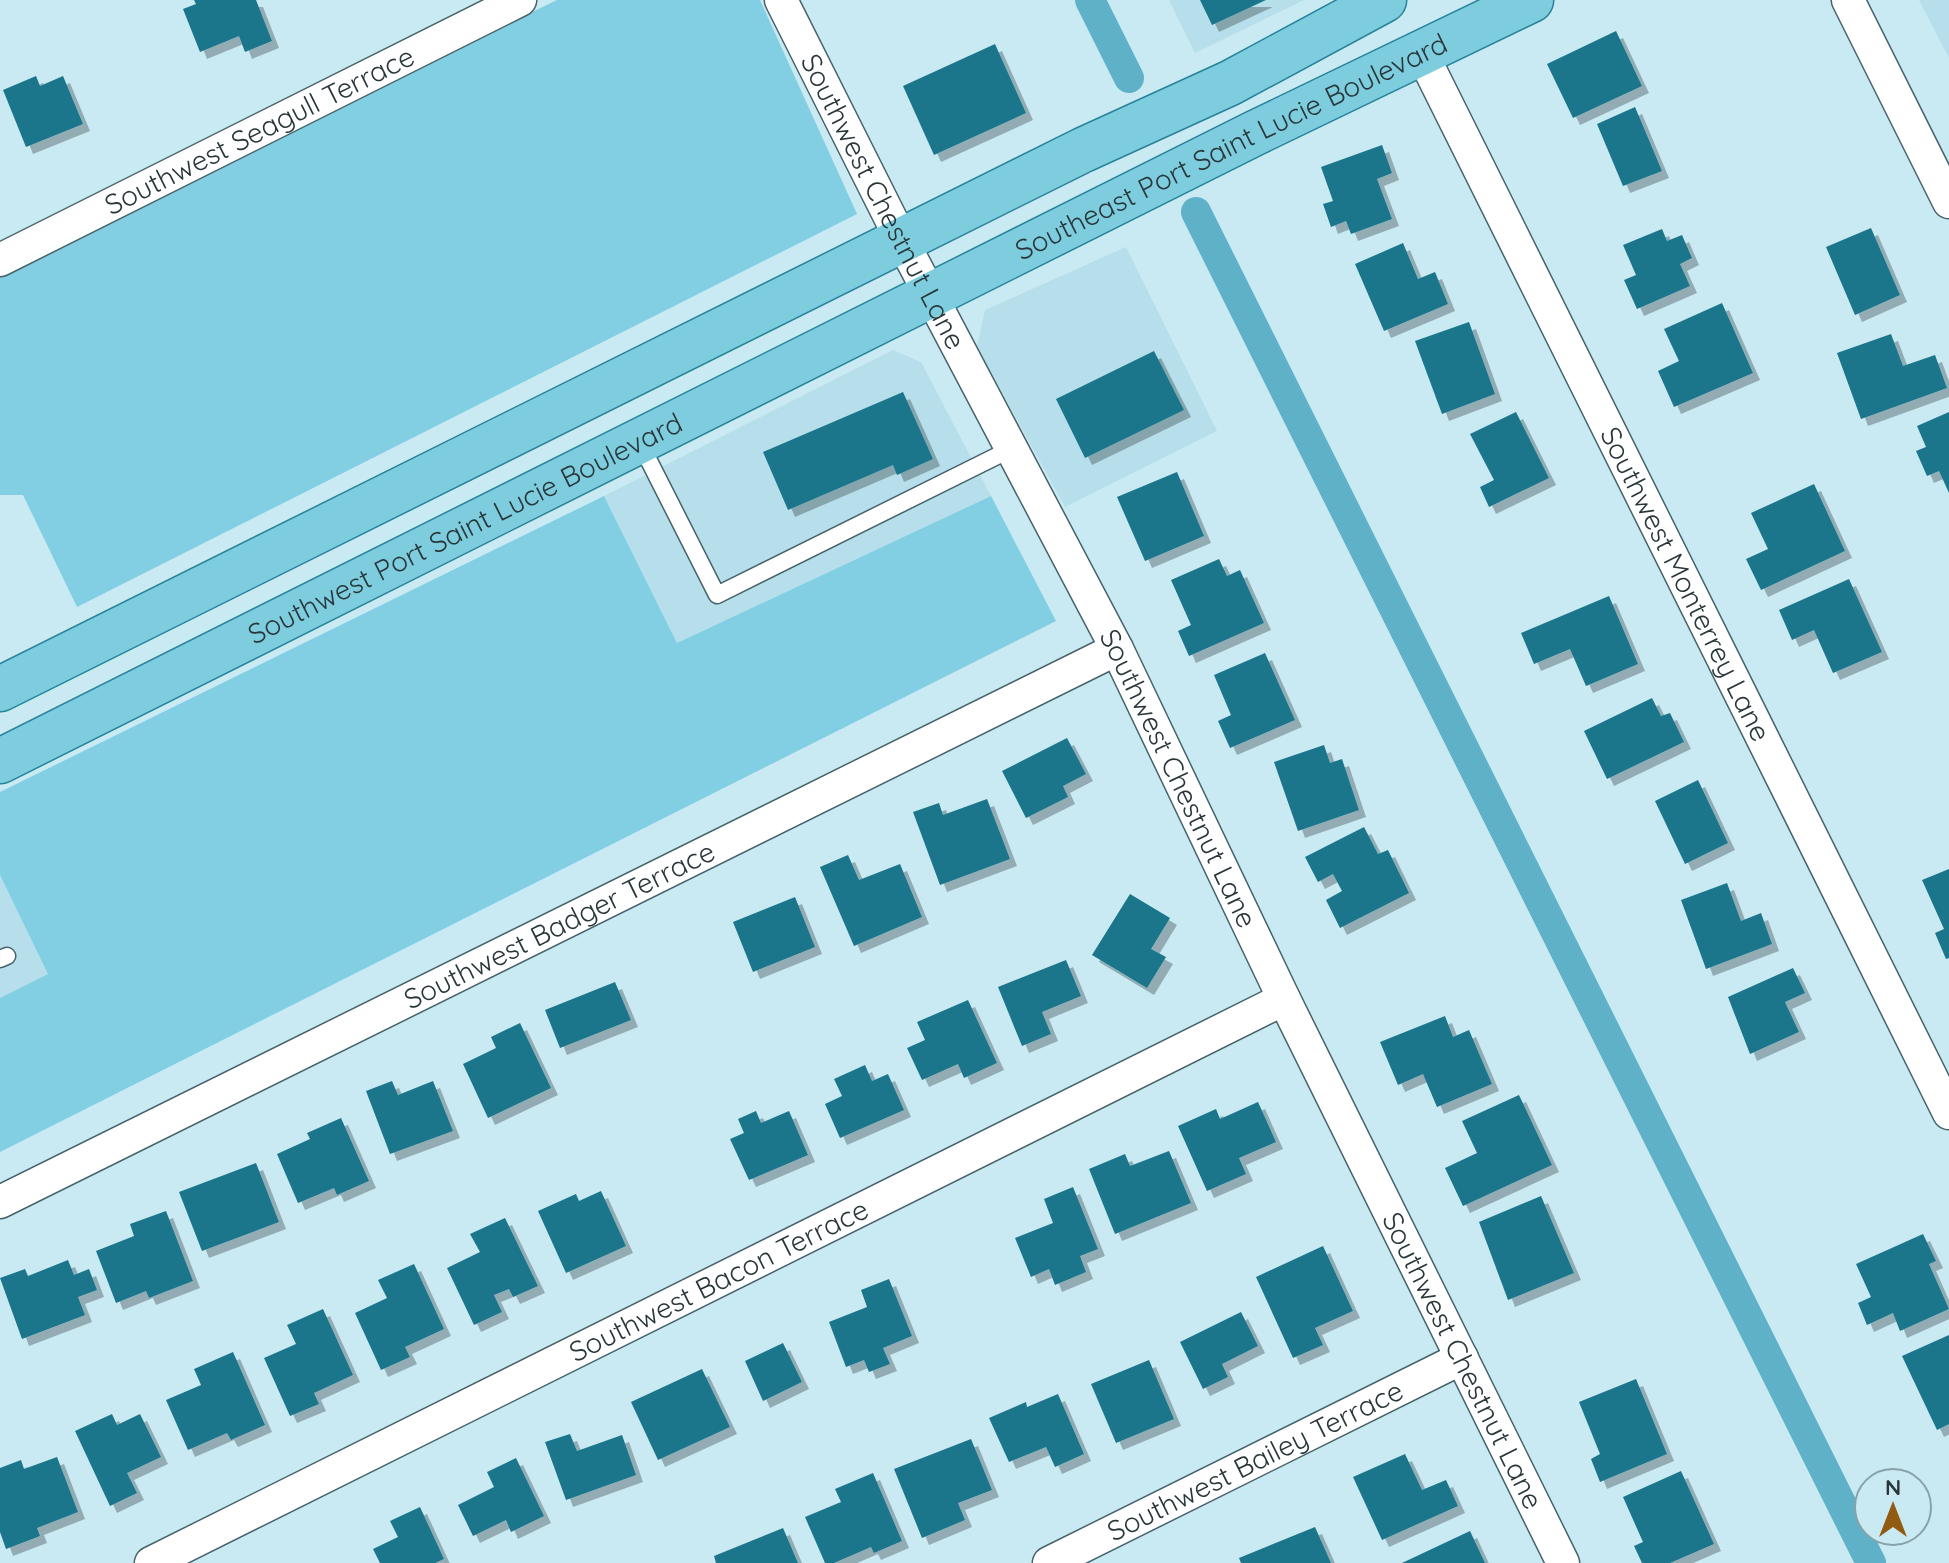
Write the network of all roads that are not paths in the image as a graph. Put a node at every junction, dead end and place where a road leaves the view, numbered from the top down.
1 (520, 0) edge
2 (781, 0) edge
3 (1384, 0) edge
4 (1531, 0) edge
5 (1848, 0) edge
6 (1422, 54) junction
7 (1949, 202) edge
8 (902, 241) junction
9 (0, 260) edge
10 (931, 296) junction
11 (639, 442) junction
12 (1011, 449) junction
13 (1117, 649) junction
14 (0, 689) edge
15 (0, 761) edge
16 (1284, 999) junction
17 (1949, 1113) edge
18 (0, 1202) edge
19 (1462, 1358) junction
20 (151, 1563) edge
21 (1049, 1563) edge
22 (1563, 1563) edge

1 - 9 street, Southwest Seagull Terrace
2 - 8 street, Southwest Chestnut Lane
3 - 8 main road
4 - 6 main road, Southeast Port Saint Lucie Boulevard
5 - 7 street
6 - 10 main road, Southeast Port Saint Lucie Boulevard
6 - 17 street, Southwest Monterrey Lane
8 - 10 street, Southwest Chestnut Lane
8 - 14 main road
10 - 11 main road, Southwest Port Saint Lucie Boulevard
10 - 12 street, Southwest Chestnut Lane
11 - 12 lane
11 - 15 main road, Southwest Port Saint Lucie Boulevard
12 - 13 street, Southwest Chestnut Lane
13 - 16 street, Southwest Chestnut Lane
13 - 18 street, Southwest Badger Terrace
16 - 19 street, Southwest Chestnut Lane
16 - 20 street, Southwest Bacon Terrace
19 - 21 street, Southwest Bailey Terrace
19 - 22 street, Southwest Chestnut Lane

